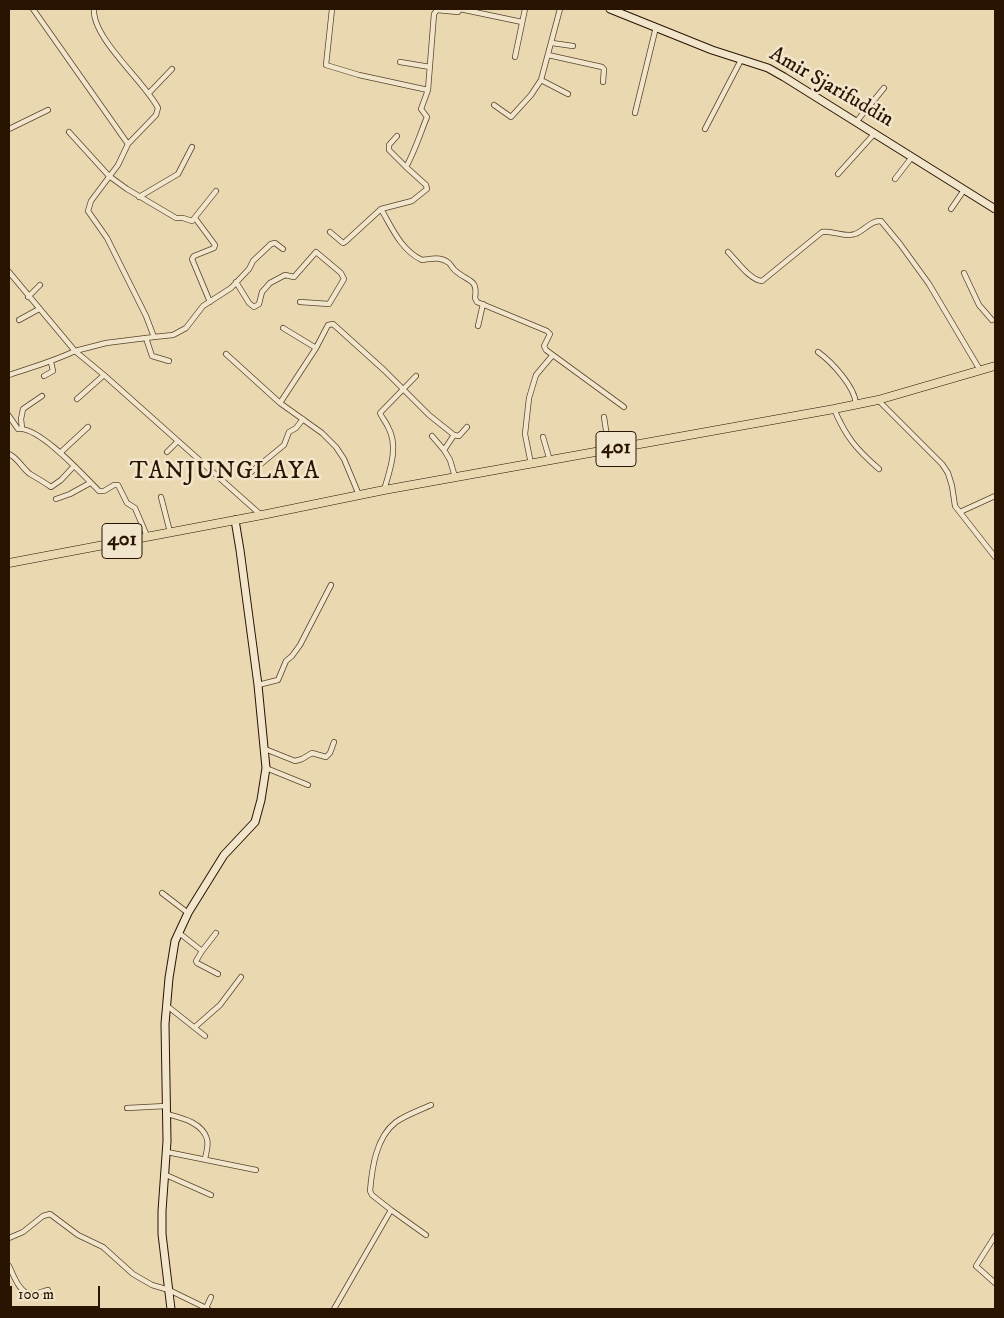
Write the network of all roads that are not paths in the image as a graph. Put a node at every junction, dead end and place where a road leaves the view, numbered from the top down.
1 (33, 9) edge
2 (94, 9) edge
3 (332, 9) edge
4 (460, 9) edge
5 (524, 9) edge
6 (560, 9) edge
7 (610, 9) edge
8 (522, 22) junction
9 (656, 28) junction
10 (552, 43) junction
11 (573, 46) dead end
12 (548, 55) junction
13 (515, 57) dead end
14 (741, 60) junction
15 (400, 62) dead end
16 (430, 67) junction
17 (172, 69) dead end
18 (541, 80) junction
19 (603, 82) dead end
20 (884, 88) dead end
21 (428, 90) junction
22 (149, 93) junction
23 (568, 94) dead end
24 (494, 105) dead end
25 (48, 110) dead end
26 (635, 113) dead end
27 (856, 122) junction
28 (9, 129) edge
29 (705, 129) dead end
30 (69, 132) dead end
31 (875, 133) junction
32 (397, 136) dead end
33 (128, 144) junction
34 (192, 147) dead end
35 (912, 157) junction
36 (406, 167) junction
37 (838, 174) dead end
38 (109, 176) junction
39 (895, 178) dead end
40 (964, 190) junction
41 (216, 191) dead end
42 (139, 197) junction
43 (381, 209) junction
44 (951, 209) dead end
45 (995, 209) edge
46 (195, 218) junction
47 (330, 232) dead end
48 (283, 249) dead end
49 (728, 252) dead end
50 (9, 272) edge
51 (964, 273) dead end
52 (236, 282) junction
53 (40, 286) dead end
54 (28, 297) junction
55 (210, 302) junction
56 (300, 302) dead end
57 (482, 304) junction
58 (39, 309) junction
59 (19, 320) dead end
60 (994, 320) edge
61 (478, 326) dead end
62 (283, 328) dead end
63 (154, 337) junction
64 (146, 338) junction
65 (316, 348) junction
66 (75, 351) junction
67 (818, 352) dead end
68 (226, 354) dead end
69 (552, 356) junction
70 (169, 361) dead end
71 (51, 362) junction
72 (995, 366) edge
73 (980, 370) junction
74 (9, 375) edge
75 (104, 375) junction
76 (44, 376) dead end
77 (416, 376) dead end
78 (402, 389) junction
79 (42, 396) dead end
80 (77, 400) dead end
81 (878, 400) junction
82 (280, 403) junction
83 (856, 404) junction
84 (624, 407) dead end
85 (834, 409) junction
86 (9, 416) edge
87 (604, 417) dead end
88 (303, 419) junction
89 (88, 427) dead end
90 (467, 427) dead end
91 (22, 428) junction
92 (454, 435) junction
93 (432, 436) dead end
94 (543, 437) dead end
95 (178, 440) junction
96 (444, 450) junction
97 (609, 450) junction
98 (167, 452) dead end
99 (60, 453) junction
100 (9, 454) edge
101 (550, 461) junction
102 (531, 464) junction
103 (74, 466) junction
104 (879, 469) dead end
105 (246, 477) dead end
106 (455, 477) junction
107 (90, 483) junction
108 (384, 490) junction
109 (359, 495) junction
110 (995, 496) edge
111 (161, 497) dead end
112 (56, 499) dead end
113 (960, 512) junction
114 (262, 515) junction
115 (235, 520) junction
116 (170, 532) junction
117 (146, 536) junction
118 (995, 557) edge
119 (9, 563) edge
120 (331, 585) dead end
121 (258, 685) junction
122 (334, 742) dead end
123 (264, 749) junction
124 (266, 768) junction
125 (308, 785) dead end
126 (162, 894) dead end
127 (188, 913) junction
128 (178, 932) junction
129 (216, 933) dead end
130 (202, 951) junction
131 (218, 974) dead end
132 (241, 978) dead end
133 (166, 1005) junction
134 (195, 1027) junction
135 (206, 1036) dead end
136 (432, 1105) dead end
137 (127, 1108) dead end
138 (166, 1110) junction
139 (167, 1152) junction
140 (205, 1160) junction
141 (256, 1170) dead end
142 (166, 1175) junction
143 (211, 1195) dead end
144 (391, 1210) junction
145 (426, 1235) dead end
146 (995, 1236) edge
147 (9, 1238) edge
148 (9, 1266) edge
149 (995, 1283) edge
150 (48, 1290) dead end
151 (169, 1290) junction
152 (211, 1297) dead end
153 (171, 1309) edge
154 (207, 1309) edge
155 (334, 1309) edge

1 - 33 street
2 - 22 street
3 - 21 street
4 - 8 street
4 - 16 street
5 - 8 street
6 - 10 street
7 - 9 street, Amir Sjarifuddin
8 - 13 street
9 - 14 street, Amir Sjarifuddin
9 - 26 street
10 - 11 street
10 - 12 street
12 - 18 street
12 - 19 street
14 - 27 street, Amir Sjarifuddin
14 - 29 street
15 - 16 street
16 - 21 street
17 - 22 street
18 - 23 street
18 - 24 street
20 - 27 street
21 - 36 street
22 - 33 street
25 - 28 street
27 - 31 street, Amir Sjarifuddin
30 - 38 street
31 - 35 street, Amir Sjarifuddin
31 - 37 street
32 - 36 street
33 - 38 street
34 - 42 street
35 - 39 street
35 - 40 street, Amir Sjarifuddin
36 - 43 street
38 - 42 street
38 - 63 street
40 - 44 street
40 - 45 street, Amir Sjarifuddin
41 - 46 street
42 - 46 street
43 - 47 street
43 - 57 street
46 - 55 street
48 - 52 street
49 - 73 street
50 - 54 street
51 - 60 street
52 - 55 street
52 - 56 street
53 - 54 street
54 - 58 street
55 - 63 street
57 - 61 street
57 - 69 street
58 - 59 street
58 - 66 street
62 - 65 street
63 - 64 street
64 - 66 street
64 - 70 street
65 - 78 street
65 - 82 street
66 - 71 street
66 - 75 street
67 - 83 street
68 - 82 street
69 - 84 street
69 - 102 street
71 - 74 street
71 - 76 street
72 - 73 main road, 401
73 - 81 main road, 401
75 - 80 street
75 - 95 street
77 - 78 street
78 - 92 street
78 - 108 street
79 - 91 street
81 - 83 main road, 401
81 - 113 street
82 - 88 street
83 - 85 main road, 401
85 - 97 main road, 401
85 - 104 street
86 - 91 street
87 - 97 street
88 - 105 street
88 - 109 street
89 - 99 street
90 - 92 street
91 - 99 street
92 - 96 street
93 - 96 street
94 - 101 street
95 - 98 street
95 - 114 street
96 - 106 street
97 - 101 main road, 401
99 - 103 street
100 - 103 street
101 - 102 main road, 401
102 - 106 main road, 401
103 - 107 street
106 - 108 main road, 401
107 - 112 street
107 - 117 street
108 - 109 main road, 401
109 - 114 main road, 401
110 - 113 street
111 - 116 street
113 - 118 street
114 - 115 main road, 401
115 - 116 main road, 401
115 - 121 street
116 - 117 main road, 401
117 - 119 main road, 401
120 - 121 street
121 - 123 street
122 - 123 street
123 - 124 street
124 - 125 street
124 - 127 street
126 - 127 street
127 - 128 street
128 - 130 street
128 - 133 street
129 - 130 street
130 - 131 street
132 - 134 street
133 - 134 street
133 - 138 street
134 - 135 street
136 - 144 street
137 - 138 street
138 - 139 street
138 - 140 street
139 - 140 street
139 - 142 street
140 - 141 street
142 - 143 street
142 - 151 street
144 - 145 street
144 - 155 street
146 - 149 street
147 - 151 street
148 - 150 street
151 - 153 street
151 - 154 street
152 - 154 street

